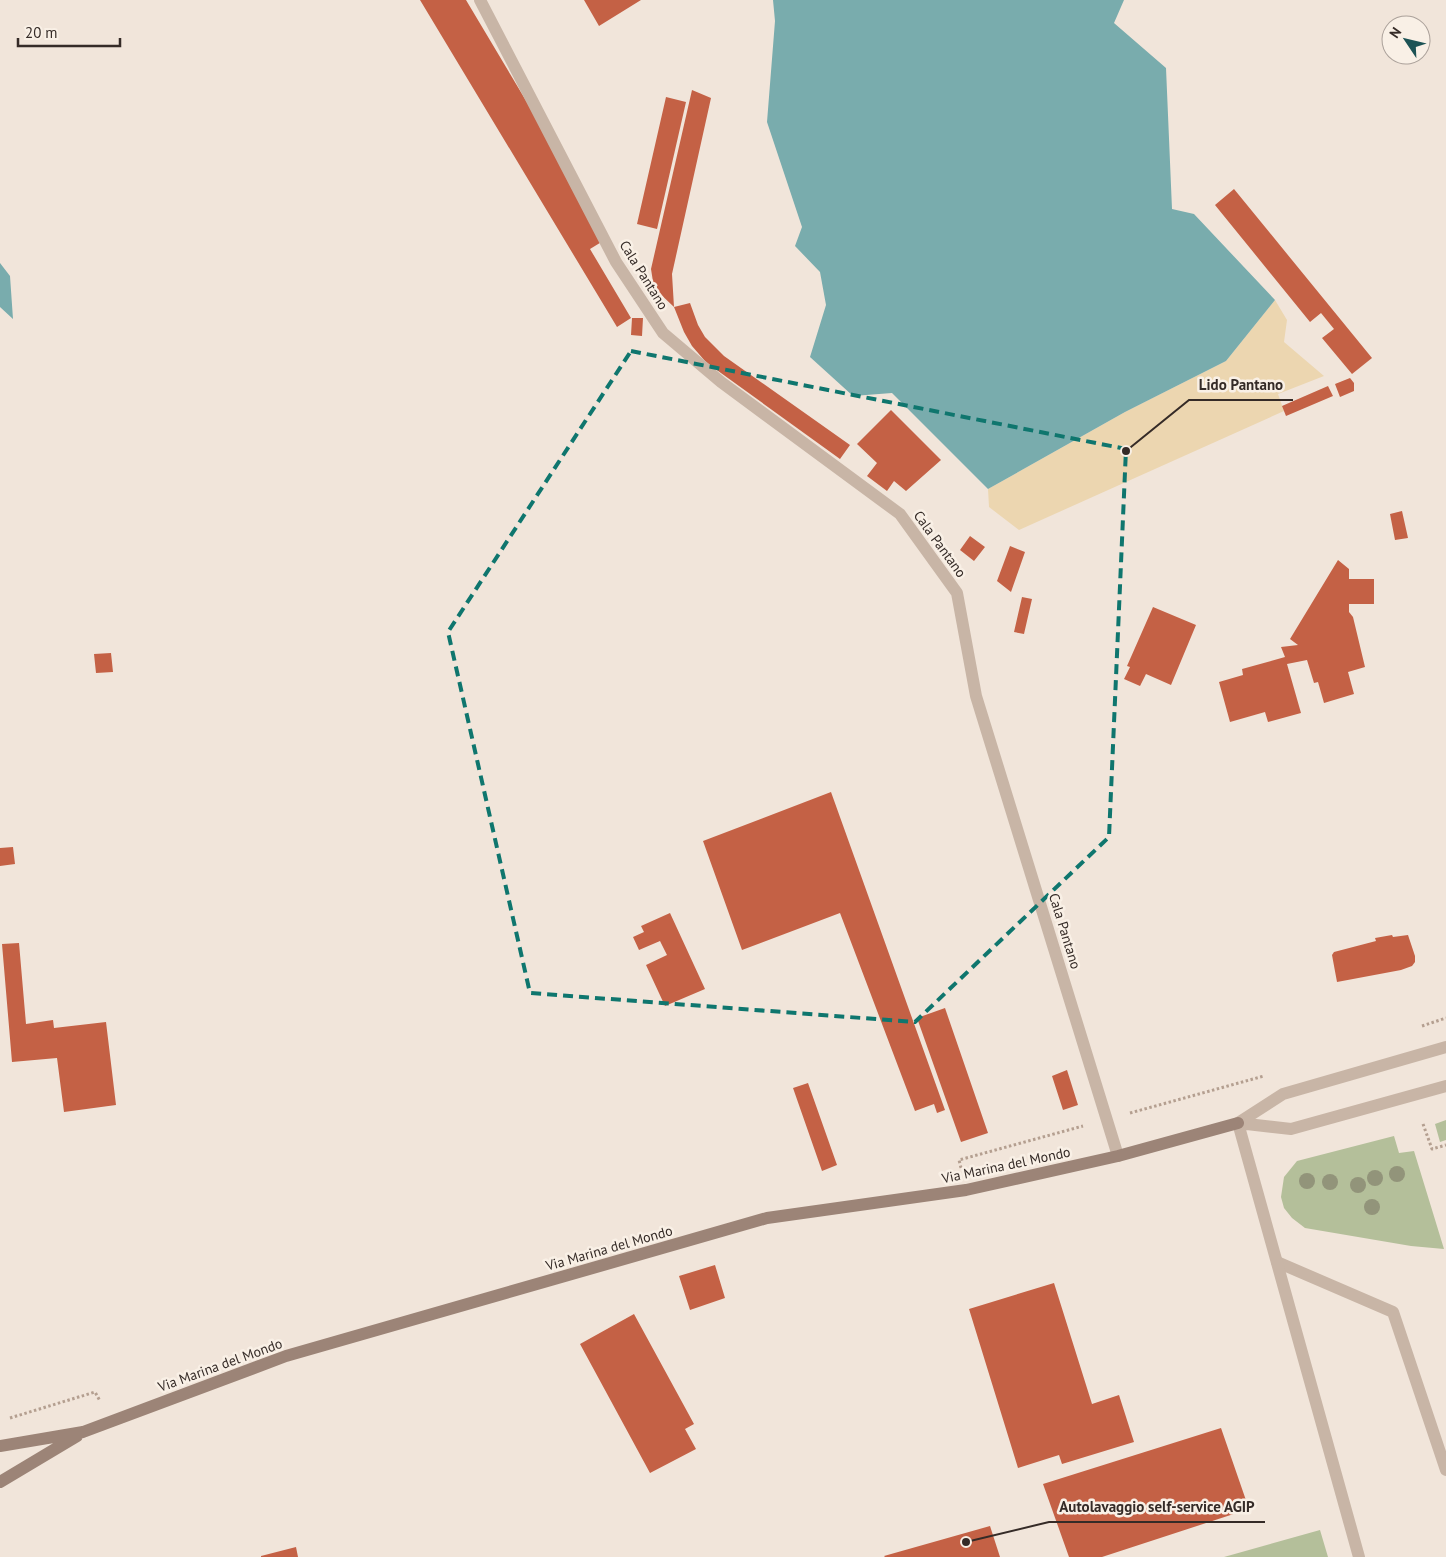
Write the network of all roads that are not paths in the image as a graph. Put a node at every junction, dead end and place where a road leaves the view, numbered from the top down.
1 (480, 0) edge
2 (1446, 1047) edge
3 (1446, 1086) edge
4 (1238, 1122) junction
5 (1118, 1156) junction
6 (1277, 1262) junction
7 (83, 1432) junction
8 (0, 1446) edge
9 (1446, 1470) edge
10 (0, 1482) edge
11 (1359, 1557) edge

1 - 5 street, Cala Pantano
2 - 4 street, Via Marina del Mondo
3 - 4 street, Via Marina del Mondo
4 - 5 street, Via Marina del Mondo
4 - 6 street
5 - 7 street, Via Marina del Mondo
6 - 9 street
6 - 11 street
7 - 8 street, Via Marina del Mondo
7 - 10 street

